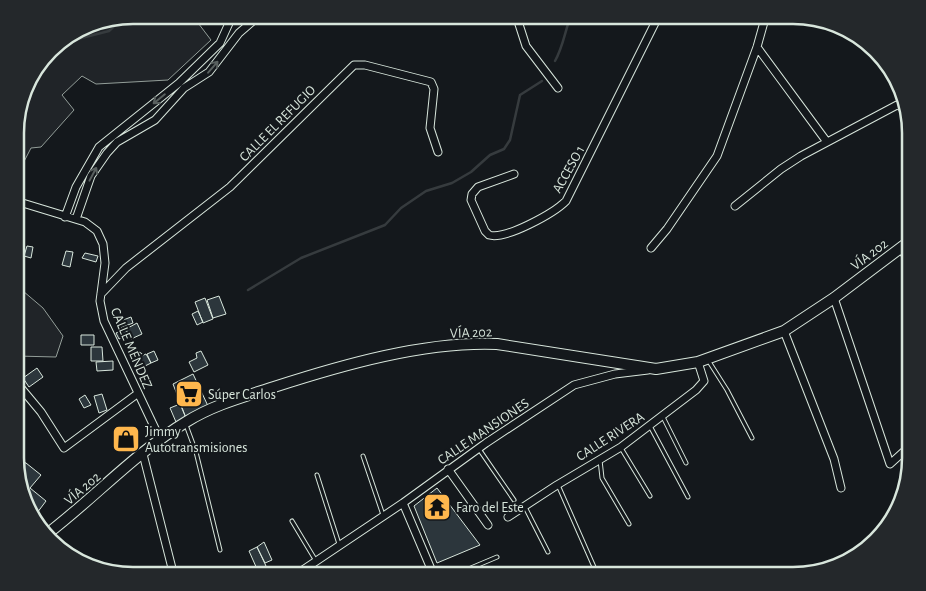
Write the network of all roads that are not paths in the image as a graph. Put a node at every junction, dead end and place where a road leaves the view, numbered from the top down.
1 (229, 24) edge
2 (250, 24) edge
3 (519, 24) edge
4 (654, 24) edge
5 (763, 24) edge
6 (757, 47) junction
7 (558, 88) dead end
8 (898, 106) edge
9 (827, 142) junction
10 (438, 152) dead end
11 (514, 174) dead end
12 (24, 204) edge
13 (736, 206) dead end
14 (65, 217) junction
15 (76, 220) junction
16 (902, 246) edge
17 (651, 248) dead end
18 (899, 248) junction
19 (902, 253) edge
20 (101, 294) junction
21 (834, 298) junction
22 (784, 331) junction
23 (702, 360) junction
24 (656, 369) junction
25 (24, 392) edge
26 (137, 394) junction
27 (663, 417) junction
28 (185, 422) junction
29 (650, 426) junction
30 (752, 438) dead end
31 (160, 439) junction
32 (478, 448) junction
33 (621, 448) junction
34 (902, 453) edge
35 (143, 454) junction
36 (363, 456) dead end
37 (600, 459) junction
38 (686, 463) dead end
39 (448, 469) junction
40 (317, 475) dead end
41 (557, 485) junction
42 (842, 488) dead end
43 (650, 496) dead end
44 (688, 497) dead end
45 (514, 500) dead end
46 (404, 503) junction
47 (524, 506) junction
48 (383, 515) junction
49 (508, 517) dead end
50 (292, 521) dead end
51 (629, 524) dead end
52 (488, 525) dead end
53 (51, 530) edge
54 (339, 545) junction
55 (220, 550) dead end
56 (548, 552) dead end
57 (497, 557) dead end
58 (316, 561) junction
59 (172, 567) edge
60 (307, 567) edge
61 (430, 567) edge
62 (473, 567) edge
63 (594, 567) edge

1 -> 14 street
15 -> 2 street
3 - 7 street
4 - 11 street, ACCESO 1
5 - 6 street
6 - 9 street
6 - 17 street
8 - 9 street
9 - 13 street
10 - 20 street, CALLE EL REFUGIO
12 - 14 street, CALLE MÉNDEZ
14 - 15 street, CALLE MÉNDEZ
15 - 20 street, CALLE MÉNDEZ
16 - 18 main road, VÍA 202
18 - 19 lane
18 - 21 main road, VÍA 202
20 - 26 street, CALLE MÉNDEZ
21 - 22 main road, VÍA 202
21 - 34 street
22 - 23 main road, VÍA 202
22 - 42 street
23 - 24 main road, VÍA 202
23 - 27 street, CALLE RIVERA
23 - 30 lane
24 - 28 main road, VÍA 202
24 - 32 street, CALLE MANSIONES
25 - 26 street
26 - 31 street, CALLE MÉNDEZ
27 - 29 street, CALLE RIVERA
27 - 38 lane
28 - 31 main road, VÍA 202
28 - 55 lane
29 - 33 street, CALLE RIVERA
29 - 44 lane
31 - 35 main road, VÍA 202
32 - 39 street, CALLE MANSIONES
32 - 45 lane
33 - 37 street, CALLE RIVERA
33 - 43 lane
35 - 53 main road, VÍA 202
35 - 59 street
36 - 48 lane
37 - 41 street, CALLE RIVERA
37 - 51 lane
39 - 46 street, CALLE MANSIONES
39 - 52 street
40 - 54 lane
41 - 47 street, CALLE RIVERA
41 - 63 lane
46 - 48 street, CALLE MANSIONES
46 - 61 street
47 - 49 street, CALLE RIVERA
47 - 56 lane
48 - 54 street, CALLE MANSIONES
50 - 58 lane
54 - 58 street, CALLE MANSIONES
57 - 62 lane
58 - 60 street, CALLE MANSIONES

